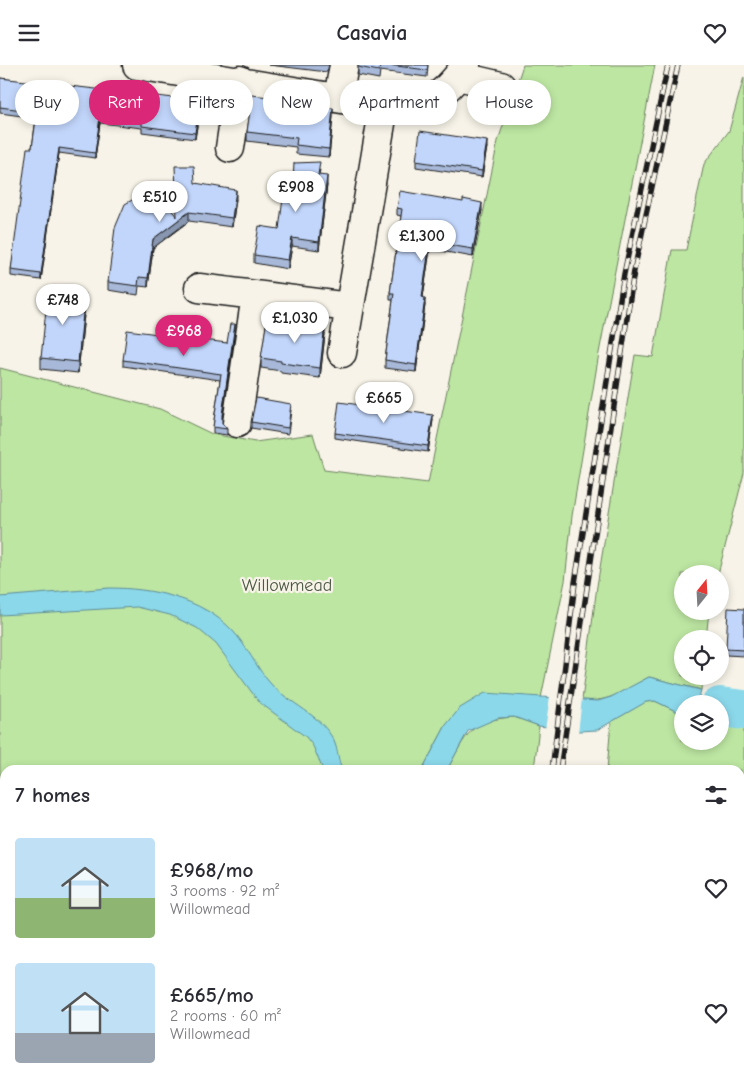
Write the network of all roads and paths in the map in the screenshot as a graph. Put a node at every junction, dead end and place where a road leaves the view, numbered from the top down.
1 (137, 65) edge
2 (344, 65) edge
3 (462, 70) edge
4 (234, 80) edge
5 (452, 80) edge
6 (485, 80) edge
7 (253, 83) edge
8 (338, 98) joint
9 (233, 125) edge
10 (381, 125) edge
11 (230, 148) dead end
12 (199, 288) dead end
13 (256, 295) junction
14 (349, 307) junction
15 (342, 353) dead end
16 (237, 423) dead end

1 - 4 street
2 - 8 street
3 - 5 street
3 - 6 street
7 - 8 street
9 - 11 street
10 - 14 street
12 - 13 street
13 - 14 street
13 - 16 street
14 - 15 street

